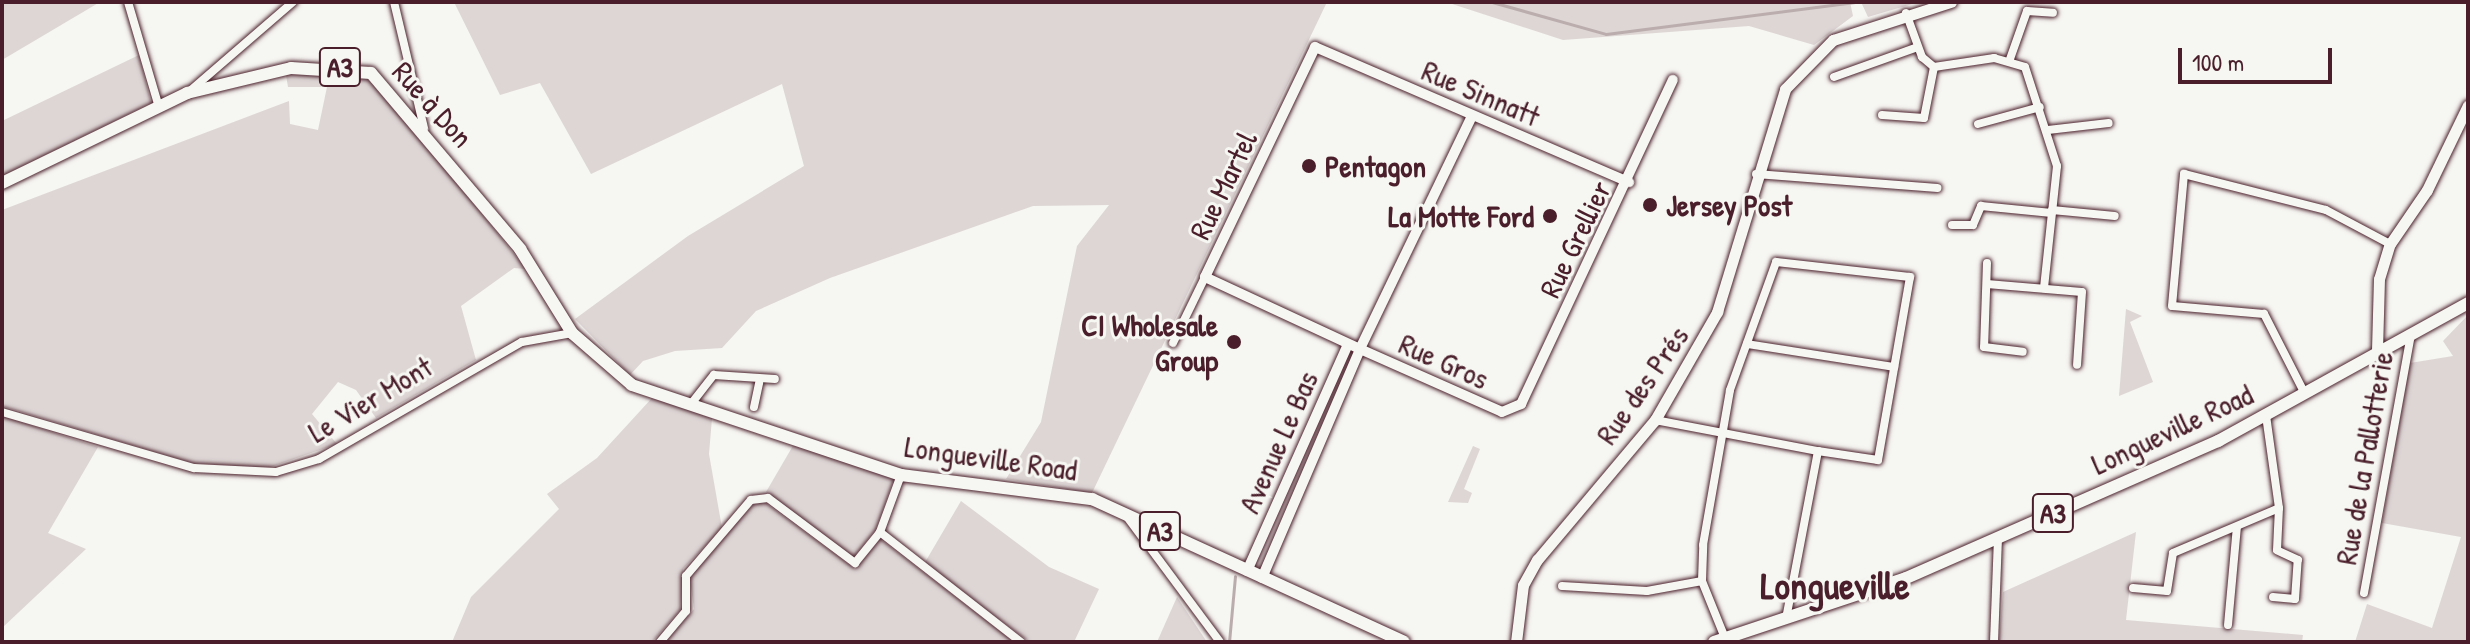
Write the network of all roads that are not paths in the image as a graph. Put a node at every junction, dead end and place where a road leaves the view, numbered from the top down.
1 (128, 2) edge
2 (293, 2) edge
3 (394, 2) edge
4 (1951, 2) edge
5 (1905, 12) junction
6 (2053, 13) dead end
7 (1315, 47) joint
8 (1918, 47) junction
9 (2010, 59) junction
10 (1934, 67) junction
11 (1834, 77) dead end
12 (1673, 80) dead end
13 (187, 93) junction
14 (158, 104) junction
15 (2468, 105) edge
16 (2040, 107) junction
17 (1882, 115) dead end
18 (1472, 116) junction
19 (2109, 123) dead end
20 (1978, 124) dead end
21 (424, 128) junction
22 (2048, 130) junction
23 (1756, 174) junction
24 (1629, 182) junction
25 (2, 183) edge
26 (1937, 188) dead end
27 (2052, 211) junction
28 (2115, 216) dead end
29 (1952, 225) dead end
30 (2390, 244) junction
31 (1987, 263) dead end
32 (1205, 277) junction
33 (1987, 284) junction
34 (2044, 288) junction
35 (2468, 303) edge
36 (2412, 332) junction
37 (572, 333) junction
38 (1173, 343) dead end
39 (1348, 344) junction
40 (1747, 344) junction
41 (1360, 349) junction
42 (2377, 350) junction
43 (2023, 352) dead end
44 (2077, 365) dead end
45 (1894, 367) junction
46 (775, 379) dead end
47 (759, 383) junction
48 (2304, 392) junction
49 (691, 404) junction
50 (754, 407) dead end
51 (1509, 411) joint
52 (2, 412) edge
53 (2266, 416) junction
54 (1655, 420) junction
55 (1721, 433) junction
56 (1818, 451) junction
57 (901, 475) junction
58 (2279, 508) junction
59 (1124, 514) junction
60 (2237, 527) junction
61 (880, 532) junction
62 (1998, 537) junction
63 (1247, 571) junction
64 (1262, 578) junction
65 (1702, 581) junction
66 (1562, 586) dead end
67 (2133, 588) dead end
68 (2364, 593) dead end
69 (2273, 597) dead end
70 (1786, 618) junction
71 (2228, 625) dead end
72 (1719, 640) edge
73 (660, 642) edge
74 (1021, 642) edge
75 (1220, 642) edge
76 (1403, 642) edge
77 (1516, 642) edge
78 (1994, 642) edge

1 - 14 street
2 - 13 street
3 - 21 street
4 - 5 main road, Rue des Prés
5 - 8 street
5 - 23 main road, Rue des Prés
6 - 9 street
7 - 18 street, Rue Sinnatt
7 - 32 street, Rue Martel
8 - 10 street
8 - 11 street
9 - 10 street
9 - 16 street
10 - 17 street
12 - 24 street, Rue Grellier
13 - 14 main road, Rue à Don / A3
13 - 21 main road, Rue à Don / A3
14 - 25 main road, Rue à Don / A3
15 - 30 main road
16 - 20 street
16 - 22 street
18 - 24 street, Rue Sinnatt
18 - 41 street, Avenue Le Bas
19 - 22 street
21 - 37 main road, Rue à Don / A3
22 - 27 street
23 - 26 street
23 - 54 main road, Rue des Prés
24 - 51 street, Rue Grellier
27 - 28 street
27 - 29 street
27 - 34 street
30 - 42 main road
30 - 48 street
31 - 33 street
32 - 38 street, Rue Martel
32 - 39 street
33 - 34 street
33 - 43 street
34 - 44 street
35 - 36 main road, A3
36 - 42 main road, A3
36 - 68 street, Rue de la Pallotterie
37 - 49 main road, Longueville Road / A3
37 - 52 street, Le Vier Mont
39 - 41 street, Avenue Le Bas
39 - 63 street, Avenue Le Bas
40 - 45 street
40 - 45 street
40 - 55 street
41 - 51 street, Rue Gros
41 - 64 street, Avenue Le Bas
42 - 48 main road, Longueville Road / A3
45 - 56 street
46 - 47 street
47 - 49 street
47 - 50 street
48 - 53 main road, Longueville Road / A3
49 - 57 main road, Longueville Road / A3
53 - 58 street
53 - 62 main road, Longueville Road / A3
54 - 55 street
54 - 77 main road, Rue des Prés
55 - 56 street
55 - 65 street
56 - 70 street
57 - 59 main road, Longueville Road / A3
57 - 61 street
58 - 60 street
58 - 69 street
59 - 63 main road, Longueville Road / A3
59 - 75 street
60 - 67 street
60 - 71 street
61 - 73 street
61 - 74 street
62 - 70 main road, Longueville Road / A3
62 - 78 street
63 - 64 main road, Longueville Road / A3
64 - 76 main road, Longueville Road / A3
65 - 66 street
65 - 72 street
70 - 72 main road, Longueville Road / A3

